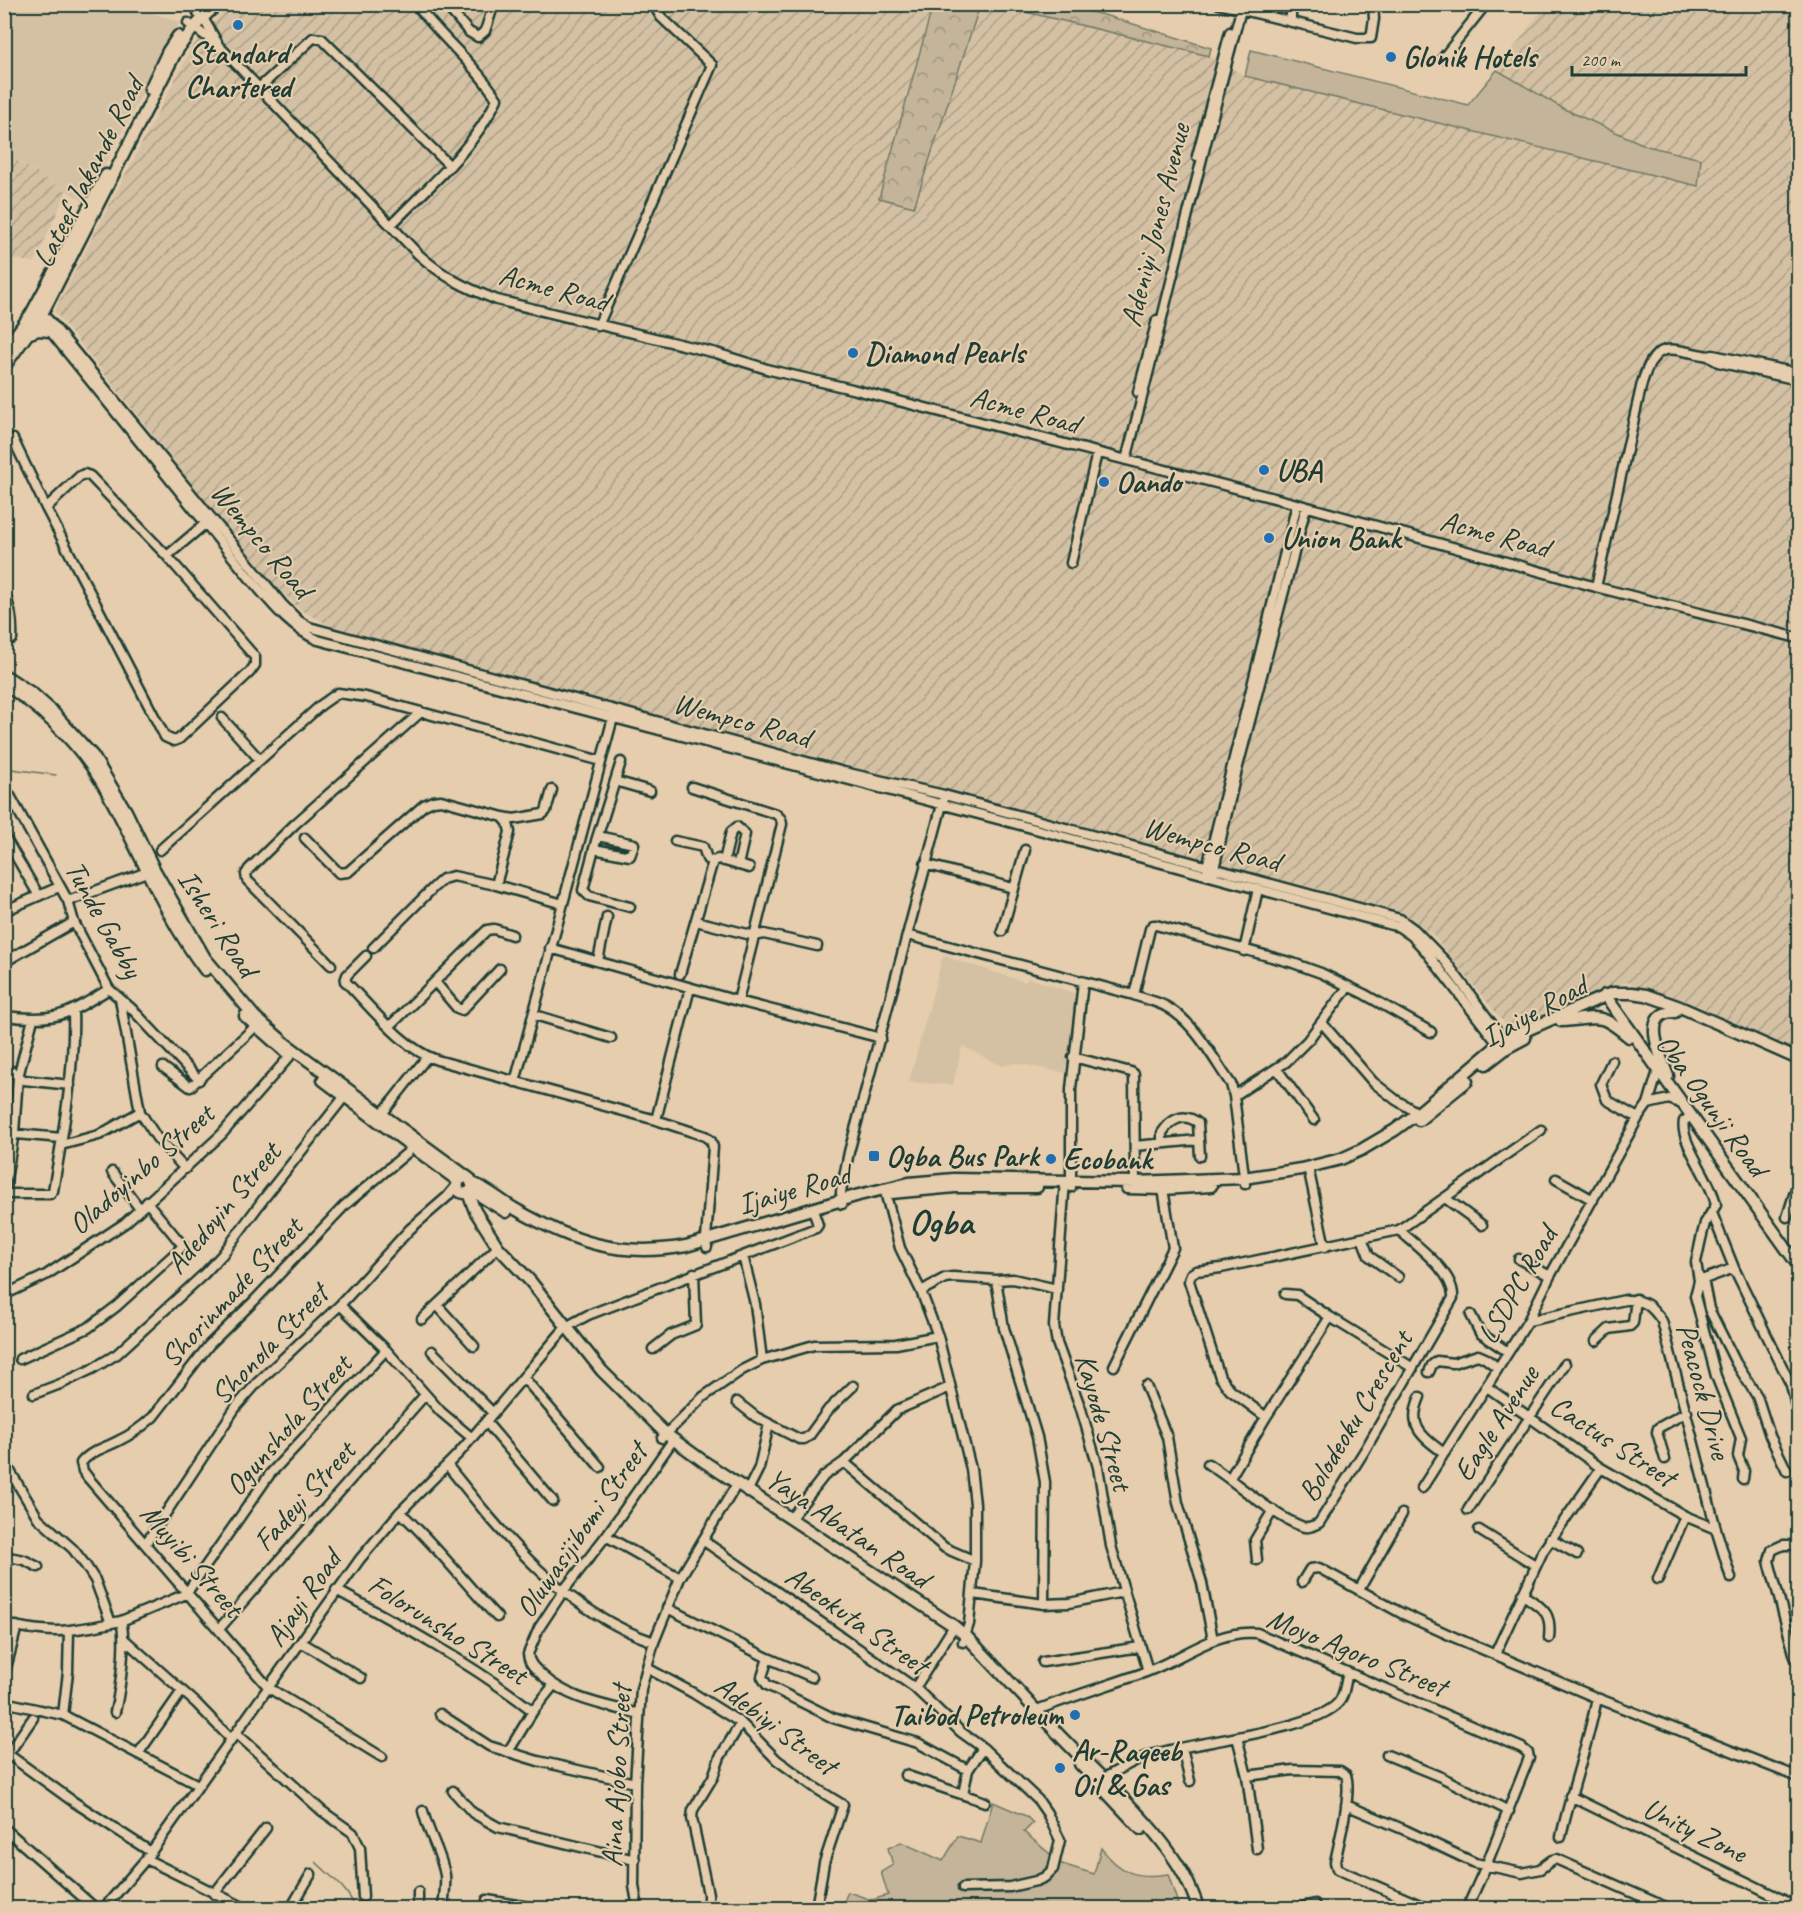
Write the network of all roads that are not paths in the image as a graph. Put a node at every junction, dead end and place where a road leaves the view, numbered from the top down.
1 (206, 4) edge
2 (219, 4) edge
3 (416, 4) edge
4 (445, 4) edge
5 (494, 4) edge
6 (653, 4) edge
7 (1219, 4) edge
8 (1292, 4) edge
9 (1373, 4) edge
10 (1473, 4) edge
11 (1486, 4) edge
12 (1239, 9) junction
13 (1479, 14) junction
14 (200, 15) junction
15 (1291, 22) junction
16 (191, 25) junction
17 (218, 45) junction
18 (1443, 58) dead end
19 (258, 89) junction
20 (450, 166) junction
21 (391, 225) junction
22 (37, 314) junction
23 (598, 326) junction
24 (50, 331) junction
25 (30, 333) junction
26 (4, 351) edge
27 (1741, 364) junction
28 (4, 367) edge
29 (1798, 373) edge
30 (1798, 380) edge
31 (13, 439) dead end
32 (1097, 453) junction
33 (1123, 460) junction
34 (1301, 505) junction
35 (46, 508) junction
36 (206, 523) junction
37 (167, 556) junction
38 (1071, 563) dead end
39 (251, 573) junction
40 (1596, 587) junction
41 (4, 592) edge
42 (1798, 638) edge
43 (12, 639) dead end
44 (4, 675) edge
45 (4, 684) edge
46 (421, 712) junction
47 (614, 715) junction
48 (222, 718) dead end
49 (260, 760) junction
50 (601, 761) junction
51 (621, 762) dead end
52 (615, 781) junction
53 (692, 787) dead end
54 (552, 790) dead end
55 (650, 791) dead end
56 (9, 794) dead end
57 (944, 795) junction
58 (942, 805) junction
59 (503, 817) junction
60 (4, 836) edge
61 (581, 837) junction
62 (305, 838) dead end
63 (675, 841) dead end
64 (596, 842) junction
65 (160, 850) dead end
66 (1025, 850) dead end
67 (713, 861) junction
68 (724, 861) junction
69 (926, 864) junction
70 (738, 865) junction
71 (749, 868) dead end
72 (147, 872) junction
73 (1209, 872) junction
74 (496, 885) junction
75 (59, 887) junction
76 (1013, 888) junction
77 (1258, 889) junction
78 (39, 896) junction
79 (68, 902) junction
80 (563, 904) junction
81 (630, 907) dead end
82 (5, 909) edge
83 (607, 917) dead end
84 (696, 921) junction
85 (75, 922) junction
86 (1002, 932) dead end
87 (512, 935) dead end
88 (907, 935) junction
89 (755, 936) junction
90 (817, 946) dead end
91 (374, 948) dead end
92 (550, 948) junction
93 (1244, 951) junction
94 (366, 956) dead end
95 (202, 960) junction
96 (4, 962) edge
97 (598, 962) junction
98 (331, 965) dead end
99 (500, 969) dead end
100 (680, 974) dead end
101 (435, 982) junction
102 (1083, 982) junction
103 (690, 987) junction
104 (1348, 987) junction
105 (109, 989) junction
106 (1134, 995) junction
107 (1610, 997) junction
108 (120, 999) junction
109 (738, 1001) junction
110 (73, 1010) junction
111 (1675, 1012) junction
112 (535, 1015) junction
113 (4, 1016) edge
114 (33, 1019) junction
115 (1561, 1021) junction
116 (1322, 1023) junction
117 (255, 1027) junction
118 (389, 1027) junction
119 (1431, 1032) dead end
120 (610, 1038) dead end
121 (881, 1038) junction
122 (1503, 1046) junction
123 (1640, 1046) junction
124 (290, 1056) junction
125 (427, 1057) junction
126 (1073, 1057) junction
127 (1798, 1059) edge
128 (1612, 1061) dead end
129 (1798, 1064) edge
130 (163, 1067) dead end
131 (1277, 1069) junction
132 (4, 1071) edge
133 (1663, 1073) junction
134 (18, 1077) junction
135 (199, 1080) junction
136 (515, 1082) junction
137 (70, 1085) junction
138 (345, 1096) junction
139 (1234, 1096) junction
140 (1648, 1104) junction
141 (1683, 1105) junction
142 (140, 1113) junction
143 (1418, 1113) junction
144 (382, 1114) junction
145 (1693, 1115) junction
146 (1638, 1118) junction
147 (656, 1120) junction
148 (1314, 1120) dead end
149 (1541, 1130) dead end
150 (4, 1133) edge
151 (14, 1133) junction
152 (1198, 1140) junction
153 (61, 1142) junction
154 (1162, 1143) junction
155 (1135, 1146) junction
156 (414, 1147) junction
157 (1200, 1156) dead end
158 (185, 1169) junction
159 (1308, 1170) junction
160 (112, 1172) dead end
161 (1556, 1179) dead end
162 (1244, 1181) junction
163 (1135, 1182) junction
164 (1798, 1182) edge
165 (1068, 1184) junction
166 (464, 1186) junction
167 (1163, 1189) junction
168 (884, 1191) junction
169 (1797, 1192) edge
170 (4, 1193) edge
171 (1445, 1198) junction
172 (1593, 1200) junction
173 (147, 1202) junction
174 (842, 1202) junction
175 (140, 1209) junction
176 (1712, 1213) junction
177 (814, 1214) junction
178 (1787, 1217) dead end
179 (1482, 1225) dead end
180 (1775, 1227) junction
181 (1399, 1230) junction
182 (1362, 1238) junction
183 (706, 1243) junction
184 (1324, 1247) junction
185 (497, 1248) junction
186 (1798, 1253) edge
187 (743, 1256) junction
188 (1519, 1260) dead end
189 (1798, 1265) edge
190 (1734, 1268) junction
191 (694, 1273) junction
192 (1550, 1276) junction
193 (1398, 1277) dead end
194 (996, 1280) junction
195 (1701, 1280) junction
196 (1057, 1289) junction
197 (921, 1292) junction
198 (1285, 1294) dead end
199 (4, 1295) edge
200 (1636, 1299) junction
201 (340, 1305) junction
202 (437, 1305) junction
203 (1471, 1315) dead end
204 (1330, 1317) junction
205 (422, 1319) dead end
206 (1528, 1321) junction
207 (563, 1330) junction
208 (938, 1336) junction
209 (1596, 1341) dead end
210 (474, 1346) dead end
211 (653, 1349) dead end
212 (386, 1350) junction
213 (432, 1351) dead end
214 (1508, 1352) junction
215 (20, 1359) dead end
216 (762, 1360) junction
217 (1565, 1364) dead end
218 (1114, 1366) dead end
219 (1413, 1368) junction
220 (1498, 1368) junction
221 (1429, 1372) dead end
222 (524, 1378) junction
223 (853, 1386) dead end
224 (1146, 1386) dead end
225 (950, 1387) junction
226 (1487, 1387) junction
227 (34, 1394) dead end
228 (425, 1395) junction
229 (1420, 1397) dead end
230 (737, 1402) dead end
231 (1687, 1412) junction
232 (493, 1413) junction
233 (1529, 1415) junction
234 (1798, 1415) edge
235 (1266, 1417) junction
236 (486, 1422) junction
237 (769, 1424) junction
238 (472, 1438) junction
239 (668, 1439) junction
240 (1444, 1453) junction
241 (1665, 1459) dead end
242 (4, 1461) edge
243 (844, 1462) junction
244 (81, 1463) joint
245 (1208, 1464) dead end
246 (448, 1466) junction
247 (600, 1467) dead end
248 (1601, 1468) junction
249 (1787, 1471) dead end
250 (1230, 1478) junction
251 (1743, 1479) dead end
252 (736, 1486) junction
253 (1422, 1488) dead end
254 (748, 1490) junction
255 (553, 1501) dead end
256 (1274, 1510) junction
257 (1468, 1510) dead end
258 (400, 1512) junction
259 (1402, 1514) dead end
260 (1685, 1516) junction
261 (791, 1518) junction
262 (1716, 1529) junction
263 (1479, 1530) dead end
264 (606, 1536) junction
265 (1550, 1539) junction
266 (704, 1541) junction
267 (146, 1543) junction
268 (1798, 1545) edge
269 (1576, 1554) dead end
270 (4, 1556) edge
271 (1257, 1560) dead end
272 (975, 1562) junction
273 (1535, 1565) junction
274 (38, 1567) dead end
275 (680, 1578) junction
276 (1731, 1578) dead end
277 (1658, 1579) dead end
278 (1302, 1582) dead end
279 (336, 1590) junction
280 (564, 1590) junction
281 (1359, 1590) junction
282 (1123, 1592) junction
283 (186, 1594) junction
284 (973, 1594) junction
285 (1522, 1594) junction
286 (1044, 1604) junction
287 (667, 1608) junction
288 (497, 1617) dead end
289 (121, 1621) junction
290 (111, 1623) junction
291 (4, 1624) edge
292 (17, 1626) junction
293 (219, 1629) junction
294 (953, 1629) junction
295 (69, 1630) junction
296 (1549, 1638) dead end
297 (124, 1639) junction
298 (965, 1639) junction
299 (1213, 1640) junction
300 (301, 1642) junction
301 (654, 1642) junction
302 (1140, 1647) junction
303 (1495, 1654) junction
304 (1795, 1656) dead end
305 (768, 1658) junction
306 (1043, 1662) dead end
307 (648, 1668) junction
308 (1148, 1671) junction
309 (1348, 1673) junction
310 (4, 1676) edge
311 (812, 1677) dead end
312 (361, 1678) dead end
313 (553, 1686) junction
314 (269, 1688) junction
315 (915, 1688) junction
316 (182, 1691) junction
317 (1597, 1698) junction
318 (4, 1702) edge
319 (1037, 1710) junction
320 (533, 1711) junction
321 (116, 1712) dead end
322 (440, 1714) dead end
323 (639, 1714) junction
324 (63, 1715) junction
325 (33, 1718) dead end
326 (741, 1723) junction
327 (234, 1736) junction
328 (1237, 1737) junction
329 (983, 1748) junction
330 (1182, 1748) junction
331 (508, 1752) junction
332 (138, 1754) junction
333 (1387, 1755) dead end
334 (382, 1756) dead end
335 (7, 1758) edge
336 (969, 1770) junction
337 (905, 1775) dead end
338 (1247, 1776) junction
339 (1104, 1778) junction
340 (1798, 1778) edge
341 (1190, 1781) dead end
342 (635, 1783) junction
343 (198, 1785) junction
344 (453, 1791) dead end
345 (963, 1794) junction
346 (1570, 1796) junction
347 (985, 1802) dead end
348 (1346, 1805) junction
349 (423, 1811) dead end
350 (1509, 1811) junction
351 (4, 1828) edge
352 (266, 1828) dead end
353 (1561, 1837) dead end
354 (1257, 1849) dead end
355 (149, 1856) junction
356 (635, 1860) junction
357 (1486, 1866) junction
358 (311, 1874) dead end
359 (963, 1888) dead end
360 (418, 1892) dead end
361 (214, 1894) junction
362 (363, 1897) dead end
363 (487, 1900) dead end
364 (1316, 1905) dead end
365 (516, 1907) edge
366 (1798, 1907) edge
367 (95, 1908) edge
368 (104, 1908) edge
369 (245, 1908) edge
370 (291, 1908) edge
371 (418, 1908) edge
372 (443, 1908) edge
373 (536, 1908) edge
374 (638, 1908) edge
375 (708, 1908) edge
376 (816, 1908) edge
377 (1191, 1908) edge
378 (1198, 1908) edge
379 (1298, 1908) edge
380 (1426, 1908) edge
381 (1467, 1908) edge
382 (1668, 1908) edge

1 - 14 main road, Lateef Jakande Road
2 - 14 main road, Lateef Jakande Road
3 - 20 street
4 - 5 street
6 - 23 street
7 - 12 street
8 - 15 street
9 - 15 street
10 - 13 street
11 - 13 street
12 - 15 street
12 - 33 street, Adeniyi Jones Avenue
13 - 18 street
14 - 16 main road, Lateef Jakande Road
14 - 17 street
16 - 17 street, Acme Road
16 - 22 main road, Lateef Jakande Road
17 - 19 street, Acme Road
19 - 20 street
19 - 21 street, Acme Road
20 - 21 street
21 - 23 street, Acme Road
22 - 24 street, Wempco Road
22 - 25 main road, Lateef Jakande Road
22 - 26 main road, Lateef Jakande Road
22 - 39 street, Wempco Road
23 - 32 street, Acme Road
24 - 25 main road
24 - 36 street, Wempco Road
25 - 28 main road, Lateef Jakande Road
27 - 29 street
27 - 30 street
27 - 40 street
31 - 35 street
32 - 33 street, Acme Road
32 - 38 street
33 - 34 street, Acme Road
34 - 40 street, Acme Road
34 - 73 street
35 - 37 street
35 - 37 street
36 - 37 street
36 - 39 street, Wempco Road
39 - 47 street, Wempco Road
40 - 42 street, Acme Road
41 - 43 street
44 - 95 main road, Isheri Road
45 - 72 main road, Isheri Road
46 - 49 street
46 - 50 street
46 - 98 street
47 - 50 street
47 - 57 street, Wempco Road
47 - 58 street, Wempco Road
48 - 49 street
49 - 65 street
50 - 61 street
51 - 52 street
52 - 55 street
52 - 64 street
53 - 89 street
54 - 59 street
56 - 75 street, Tunde Gabby
57 - 58 street
57 - 73 street, Wempco Road
58 - 69 street
58 - 73 street, Wempco Road
59 - 62 street
59 - 74 street
60 - 78 street
61 - 64 street
61 - 80 street
63 - 67 street
64 - 81 street
66 - 76 street
67 - 68 street
67 - 84 street
68 - 70 street
68 - 70 street
69 - 76 street
69 - 88 street
70 - 71 street
72 - 79 street
72 - 95 main road, Isheri Road
73 - 77 street, Wempco Road
73 - 122 street, Wempco Road
74 - 80 street
74 - 91 street
75 - 78 street
75 - 79 street, Tunde Gabby
76 - 86 street
77 - 93 street
77 - 122 street, Wempco Road
78 - 82 street
79 - 85 street, Tunde Gabby
80 - 92 street
83 - 97 street
84 - 89 street
84 - 100 street
85 - 96 street
85 - 105 street, Tunde Gabby
87 - 101 street
88 - 102 street
88 - 121 street
89 - 90 street
89 - 109 street
92 - 97 street
92 - 112 street
93 - 104 street
93 - 106 street
94 - 118 street
95 - 117 main road, Isheri Road
95 - 144 main road, Isheri Road
97 - 103 street
99 - 101 street
101 - 118 street
102 - 106 street
102 - 126 street, Kayode Street
103 - 109 street
103 - 147 street
104 - 116 street
104 - 119 street
105 - 108 street, Tunde Gabby
105 - 110 street
106 - 139 street
107 - 111 main road
107 - 115 main road, Ijaiye Road
107 - 122 main road, Ijaiye Road
107 - 123 main road, Oba Ogunji Road
107 - 127 main road
107 - 133 main road, Oba Ogunji Road
108 - 135 street, Tunde Gabby
108 - 142 street
109 - 121 street
110 - 114 street
110 - 137 street
111 - 129 main road
111 - 133 main road
112 - 120 street
112 - 136 street
113 - 114 street
114 - 134 street
115 - 122 main road, Ijaiye Road
115 - 123 main road
116 - 131 street
116 - 143 street
117 - 124 main road, Isheri Road
117 - 135 street
118 - 125 street
121 - 174 street
122 - 143 main road, Ijaiye Road
122 - 159 main road, Ijaiye Road
123 - 133 main road, Oba Ogunji Road
124 - 138 main road, Isheri Road
124 - 158 street, Oladoyinbo Street
125 - 136 street
125 - 144 street
126 - 155 street
126 - 165 street, Kayode Street
128 - 146 street
130 - 135 street
131 - 139 street
131 - 148 street
132 - 134 street
133 - 140 street, LSDPC Road
133 - 141 main road, Oba Ogunji Road
133 - 145 main road, Oba Ogunji Road
134 - 137 street
134 - 151 street
136 - 147 street
137 - 153 street
138 - 156 main road, Isheri Road
138 - 227 street, Adedoyin Street
139 - 162 street
140 - 141 street
140 - 146 street, LSDPC Road
141 - 145 main road, Oba Ogunji Road
142 - 153 street
142 - 158 street
143 - 159 main road, Ijaiye Road
144 - 166 main road, Isheri Road
145 - 176 street
145 - 180 main road, Oba Ogunji Road
146 - 172 street, LSDPC Road
147 - 183 street
149 - 171 street
150 - 151 street
151 - 153 street
151 - 170 street
152 - 154 street
152 - 154 street
152 - 157 street
153 - 170 street
154 - 155 street
155 - 163 street
156 - 166 main road, Isheri Road
156 - 244 street, Shorinmade Street
158 - 173 street, Oladoyinbo Street
159 - 162 main road, Ijaiye Road
159 - 184 street
160 - 175 street
161 - 172 street
162 - 163 main road, Ijaiye Road
162 - 167 main road, Ijaiye Road
163 - 165 main road, Ijaiye Road
164 - 169 street
165 - 167 main road, Ijaiye Road
165 - 168 main road, Ijaiye Road
165 - 196 street, Kayode Street
166 - 183 main road, Isheri Road
166 - 185 main road, Yaya Abatan Road
166 - 201 street, Shonola Street
167 - 218 street
168 - 174 main road, Ijaiye Road
168 - 197 street
169 - 178 street
171 - 179 street
171 - 181 street
172 - 192 street, LSDPC Road
173 - 175 street, Oladoyinbo Street
173 - 215 street
174 - 177 main road, Ijaiye Road
174 - 183 main road, Ijaiye Road
175 - 199 street, Oladoyinbo Street
176 - 190 street
176 - 195 street
177 - 183 main road, Ijaiye Road
177 - 187 street
180 - 186 main road, Oba Ogunji Road
180 - 189 main road, Oba Ogunji Road
181 - 182 street
181 - 219 street, Bolodeoku Crescent
182 - 184 street
182 - 193 street
184 - 235 street
185 - 202 street
185 - 207 main road, Yaya Abatan Road
187 - 191 street
187 - 216 street
188 - 192 street
190 - 195 street
190 - 234 street
191 - 207 street
191 - 211 street
192 - 206 street, LSDPC Road
194 - 196 street
194 - 197 street
194 - 286 street
195 - 249 street
195 - 251 street
196 - 282 street, Kayode Street
197 - 208 street
198 - 204 street
200 - 206 street, Peacock Drive
200 - 209 street
200 - 231 street, Peacock Drive
201 - 212 street
201 - 267 street, Shonola Street
202 - 205 street
202 - 210 street
203 - 214 street
204 - 219 street
204 - 235 street
206 - 214 street, LSDPC Road
207 - 222 street, Ajayi Road
207 - 239 main road, Yaya Abatan Road
208 - 216 street, Oluwasijibomi Street
208 - 225 street
212 - 228 street
212 - 283 street, Ogunshola Street
213 - 232 street
214 - 220 street, LSDPC Road
216 - 239 street, Oluwasijibomi Street
217 - 233 street, Eagle Avenue
219 - 256 street, Bolodeoku Crescent
220 - 221 street
220 - 226 street, LSDPC Road
222 - 232 street, Ajayi Road
222 - 247 street
223 - 237 street
224 - 299 street
225 - 243 street
225 - 272 street
226 - 233 street, Cactus Street
226 - 240 street, LSDPC Road
228 - 238 street
228 - 293 street, Fadeyi Street
229 - 240 street
230 - 237 street
231 - 241 street
231 - 262 street, Peacock Drive
232 - 236 street, Ajayi Road
233 - 248 street, Cactus Street
233 - 257 street, Eagle Avenue
235 - 250 street
236 - 238 street, Ajayi Road
236 - 255 street
237 - 254 street
238 - 246 street, Ajayi Road
239 - 252 main road, Yaya Abatan Road
239 - 264 street, Oluwasijibomi Street
240 - 253 street, LSDPC Road
242 - 290 street
243 - 261 street
243 - 272 street
244 - 267 street, Muyibi Street
245 - 250 street, Bolodeoku Crescent
246 - 258 street, Ajayi Road
246 - 280 street
248 - 260 street, Cactus Street
248 - 265 street
250 - 256 street, Bolodeoku Crescent
252 - 254 main road, Yaya Abatan Road
252 - 266 street, Aina Ajobo Street
252 - 294 main road, Yaya Abatan Road
254 - 261 main road, Yaya Abatan Road
256 - 271 street
258 - 279 street, Ajayi Road
258 - 288 street
259 - 281 street
260 - 262 street, Cactus Street
260 - 277 street
261 - 294 main road, Yaya Abatan Road
262 - 276 street, Peacock Drive
263 - 273 street
264 - 275 street
264 - 280 street, Oluwasijibomi Street
265 - 269 street
265 - 273 street
266 - 275 street, Aina Ajobo Street
266 - 315 street, Abeokuta Street
267 - 283 street, Muyibi Street
268 - 304 street
270 - 274 street
272 - 284 street
273 - 285 street
275 - 287 street, Aina Ajobo Street
278 - 281 street
279 - 300 street, Ajayi Road
279 - 320 street, Folorunsho Street
280 - 301 street
280 - 313 street, Oluwasijibomi Street
281 - 303 street
282 - 286 street
282 - 302 street, Kayode Street
283 - 289 street
283 - 293 street, Muyibi Street
284 - 286 street
284 - 298 street
285 - 296 street
285 - 303 street
287 - 301 street, Aina Ajobo Street
287 - 305 street
289 - 290 street
289 - 297 street
290 - 295 street
291 - 292 street
292 - 295 street
292 - 310 street
293 - 314 street, Muyibi Street
294 - 298 main road, Yaya Abatan Road
294 - 315 street
295 - 324 street
297 - 316 street
297 - 321 street
298 - 319 main road, Yaya Abatan Road
298 - 377 main road, Yaya Abatan Road
299 - 308 street, Moyo Agoro Street
299 - 309 street, Moyo Agoro Street
300 - 312 street
300 - 314 street, Ajayi Road
301 - 307 street, Aina Ajobo Street
302 - 306 street
302 - 308 street, Kayode Street
303 - 317 street
305 - 311 street
305 - 336 street
307 - 323 street, Aina Ajobo Street
307 - 326 street, Adebiyi Street
308 - 319 street, Moyo Agoro Street
309 - 328 street
309 - 350 street, Moyo Agoro Street
313 - 320 street
313 - 323 street, Oluwasijibomi Street
314 - 327 street, Ajayi Road
314 - 334 street, Muyibi Street
315 - 329 street, Abeokuta Street
316 - 327 street
316 - 332 street
317 - 340 street
317 - 346 street
318 - 324 street
319 - 339 main road, Yaya Abatan Road
320 - 331 street
322 - 331 street
323 - 342 street, Aina Ajobo Street
324 - 332 street
325 - 335 street
326 - 375 street
326 - 376 street, Adebiyi Street
327 - 343 street, Ajayi Road
327 - 362 street
328 - 330 street
328 - 338 street
329 - 336 street
329 - 359 street, Abeokuta Street
330 - 339 street
330 - 341 street
331 - 342 street
332 - 343 street
333 - 350 street
335 - 355 street
336 - 345 street
337 - 345 street
338 - 348 street
338 - 354 street
339 - 378 main road, Yaya Abatan Road
342 - 356 street, Aina Ajobo Street
343 - 355 street, Ajayi Road
344 - 356 street
345 - 347 street
346 - 353 street
346 - 366 street, Unity Zone
348 - 357 street
348 - 380 street
349 - 372 street
350 - 357 street
351 - 367 street
352 - 361 street
355 - 361 street
355 - 368 street, Ajayi Road
356 - 374 street, Aina Ajobo Street
357 - 381 street
357 - 382 street
358 - 370 street
360 - 371 street
361 - 369 street
363 - 365 street
364 - 379 street
365 - 373 street

